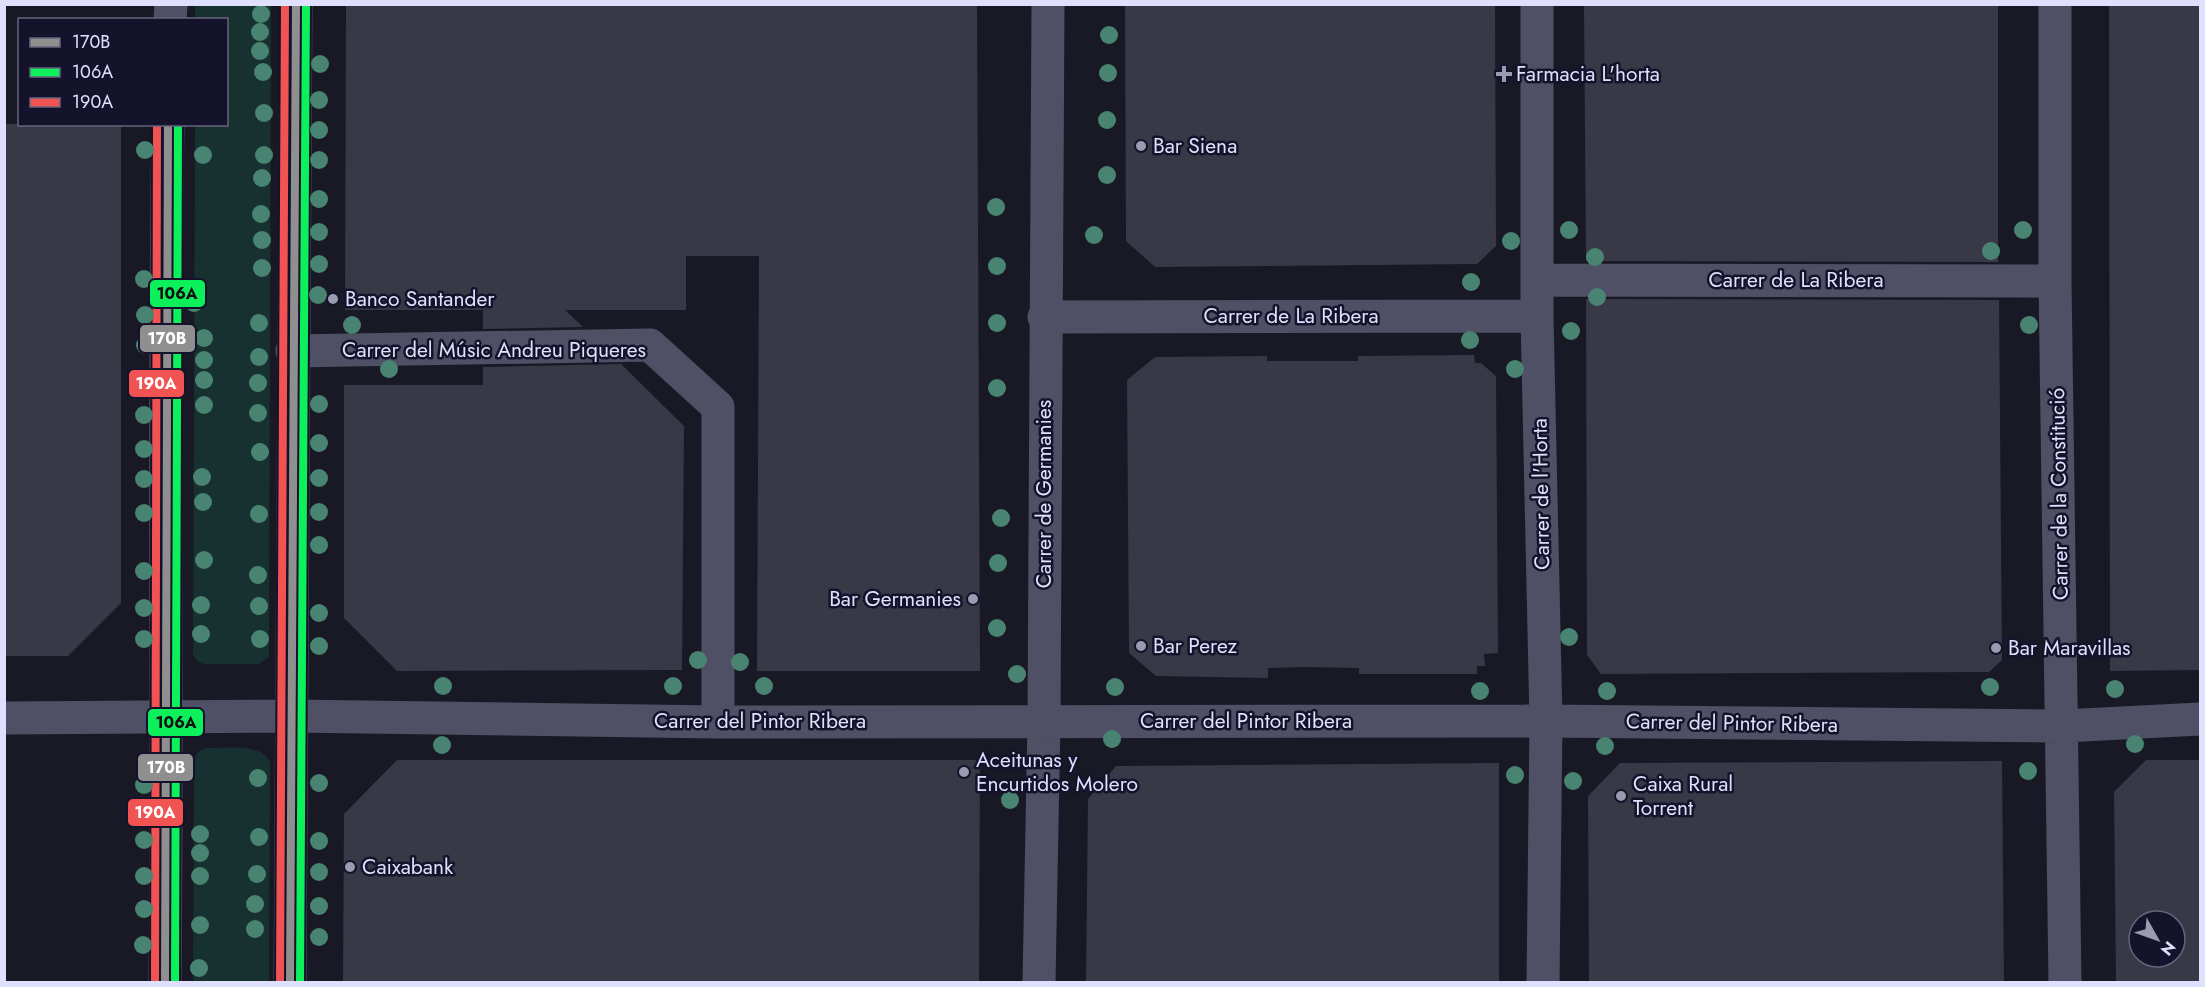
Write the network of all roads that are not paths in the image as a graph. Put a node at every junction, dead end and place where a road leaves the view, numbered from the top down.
1 (296, 4) edge
2 (1048, 4) edge
3 (1537, 4) edge
4 (2055, 4) edge
5 (168, 126) edge
6 (1538, 280) junction
7 (2055, 281) junction
8 (1537, 316) junction
9 (1044, 317) junction
10 (292, 351) junction
11 (291, 716) junction
12 (4, 718) edge
13 (168, 718) junction
14 (2200, 719) edge
15 (1044, 720) junction
16 (1546, 721) junction
17 (718, 722) junction
18 (2063, 726) junction
19 (165, 982) edge
20 (290, 982) edge
21 (1039, 982) edge
22 (1543, 982) edge
23 (2065, 982) edge

1 - 10 street
2 - 9 street, Carrer de Germanies
3 - 6 street, Carrer de l'Horta
4 - 7 street, Carrer de la Constitució
5 - 13 street
6 - 7 street, Carrer de La Ribera
6 - 8 street, Carrer de l'Horta
7 - 18 street, Carrer de la Constitució
8 - 9 street, Carrer de La Ribera
8 - 16 street, Carrer de l'Horta
9 - 15 street, Carrer de Germanies
10 - 11 street
10 - 17 street, Carrer del Músic Andreu Piqueres
11 - 13 street, Carrer del Pintor Ribera
11 - 17 street, Carrer del Pintor Ribera
11 - 20 street
12 - 13 street, Carrer del Pintor Ribera
13 - 19 street
14 - 18 street, Carrer del Pintor Ribera
15 - 16 street, Carrer del Pintor Ribera
15 - 17 street, Carrer del Pintor Ribera
15 - 21 street, Carrer de Germanies
16 - 18 street, Carrer del Pintor Ribera
16 - 22 street, Carrer de l'Horta
18 - 23 street, Carrer de la Constitució

